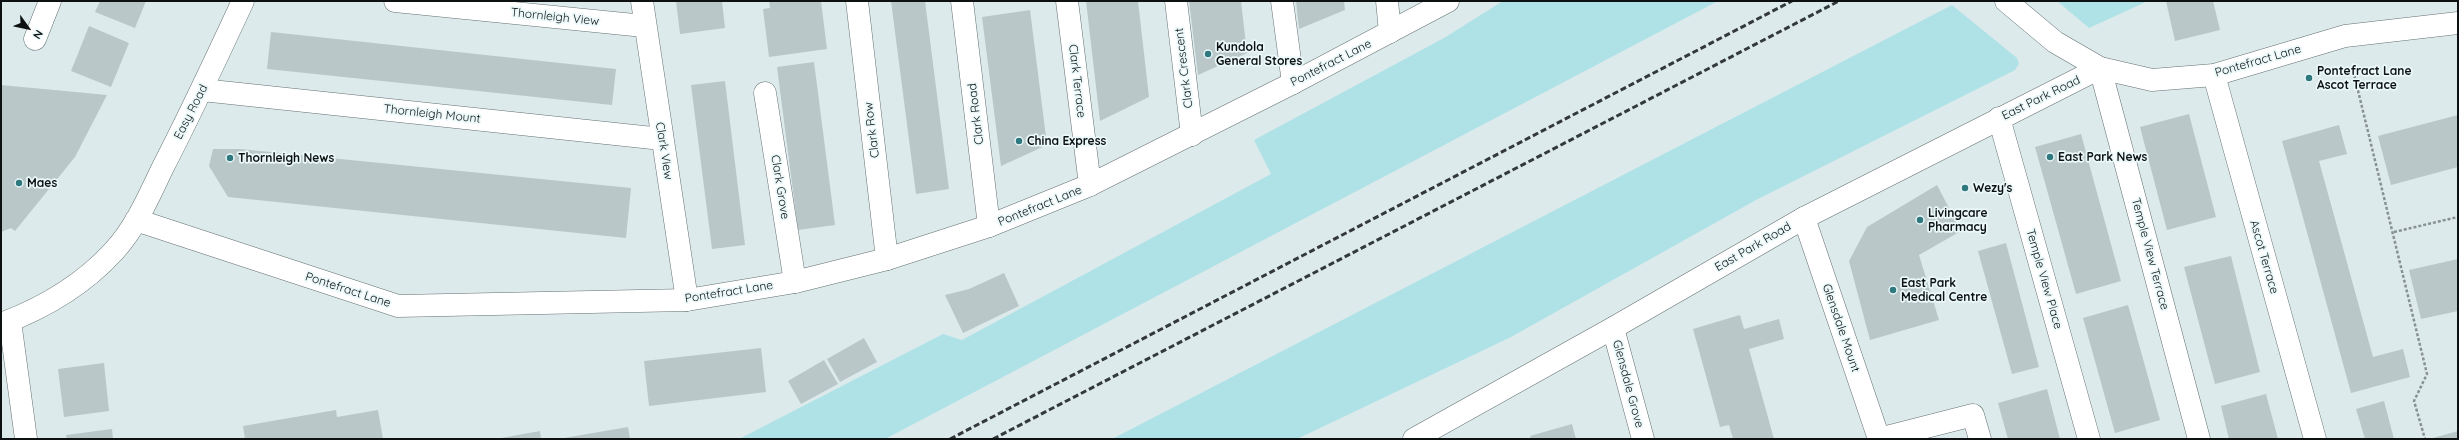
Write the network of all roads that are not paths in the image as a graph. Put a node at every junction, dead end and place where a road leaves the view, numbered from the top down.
1 (50, 1) edge
2 (243, 1) edge
3 (395, 1) edge
4 (642, 1) edge
5 (857, 1) edge
6 (962, 1) edge
7 (1067, 1) edge
8 (1176, 1) edge
9 (1282, 1) edge
10 (1387, 1) edge
11 (1448, 1) edge
12 (2006, 1) edge
13 (2458, 24) edge
14 (644, 26) junction
15 (1390, 32) junction
16 (35, 39) dead end
17 (2100, 68) junction
18 (2214, 75) junction
19 (1293, 83) junction
20 (202, 90) junction
21 (765, 93) dead end
22 (1999, 118) junction
23 (1192, 135) junction
24 (662, 139) junction
25 (1090, 185) junction
26 (1804, 218) junction
27 (136, 220) junction
28 (989, 226) junction
29 (887, 259) junction
30 (795, 282) junction
31 (687, 300) junction
32 (5, 322) edge
33 (1613, 328) junction
34 (26, 439) edge
35 (1414, 439) edge
36 (1643, 439) edge
37 (1879, 439) edge
38 (1980, 439) edge
39 (2089, 439) edge
40 (2199, 439) edge
41 (2315, 439) edge

1 - 16 street
2 - 20 street, Easy Road
3 - 14 street, Thornleigh View
4 - 14 street, Clark View
5 - 29 street, Clark Row
6 - 28 street, Clark Road
7 - 25 street, Clark Terrace
8 - 23 street, Clark Crescent
9 - 19 street
10 - 15 street
11 - 15 street, Pontefract Lane
12 - 17 street, Pontefract Lane
13 - 18 street, Pontefract Lane
14 - 24 street, Clark View
15 - 19 street, Pontefract Lane
17 - 18 street, Pontefract Lane
17 - 22 street, East Park Road
17 - 40 street, Temple View Terrace
18 - 41 street, Ascot Terrace
19 - 23 street, Pontefract Lane
20 - 24 street, Thornleigh Mount
20 - 27 street, Easy Road
21 - 30 street, Clark Grove
22 - 26 street, East Park Road
22 - 39 street, Temple View Place
23 - 25 street, Pontefract Lane
24 - 31 street, Clark View
25 - 28 street, Pontefract Lane
26 - 33 street, East Park Road
26 - 37 street, Glensdale Mount
27 - 31 street, Pontefract Lane
27 - 32 street
28 - 29 street, Pontefract Lane
29 - 30 street, Pontefract Lane
30 - 31 street, Pontefract Lane
32 - 34 street
33 - 35 street, East Park Road
33 - 36 street, Glensdale Grove
37 - 38 street

